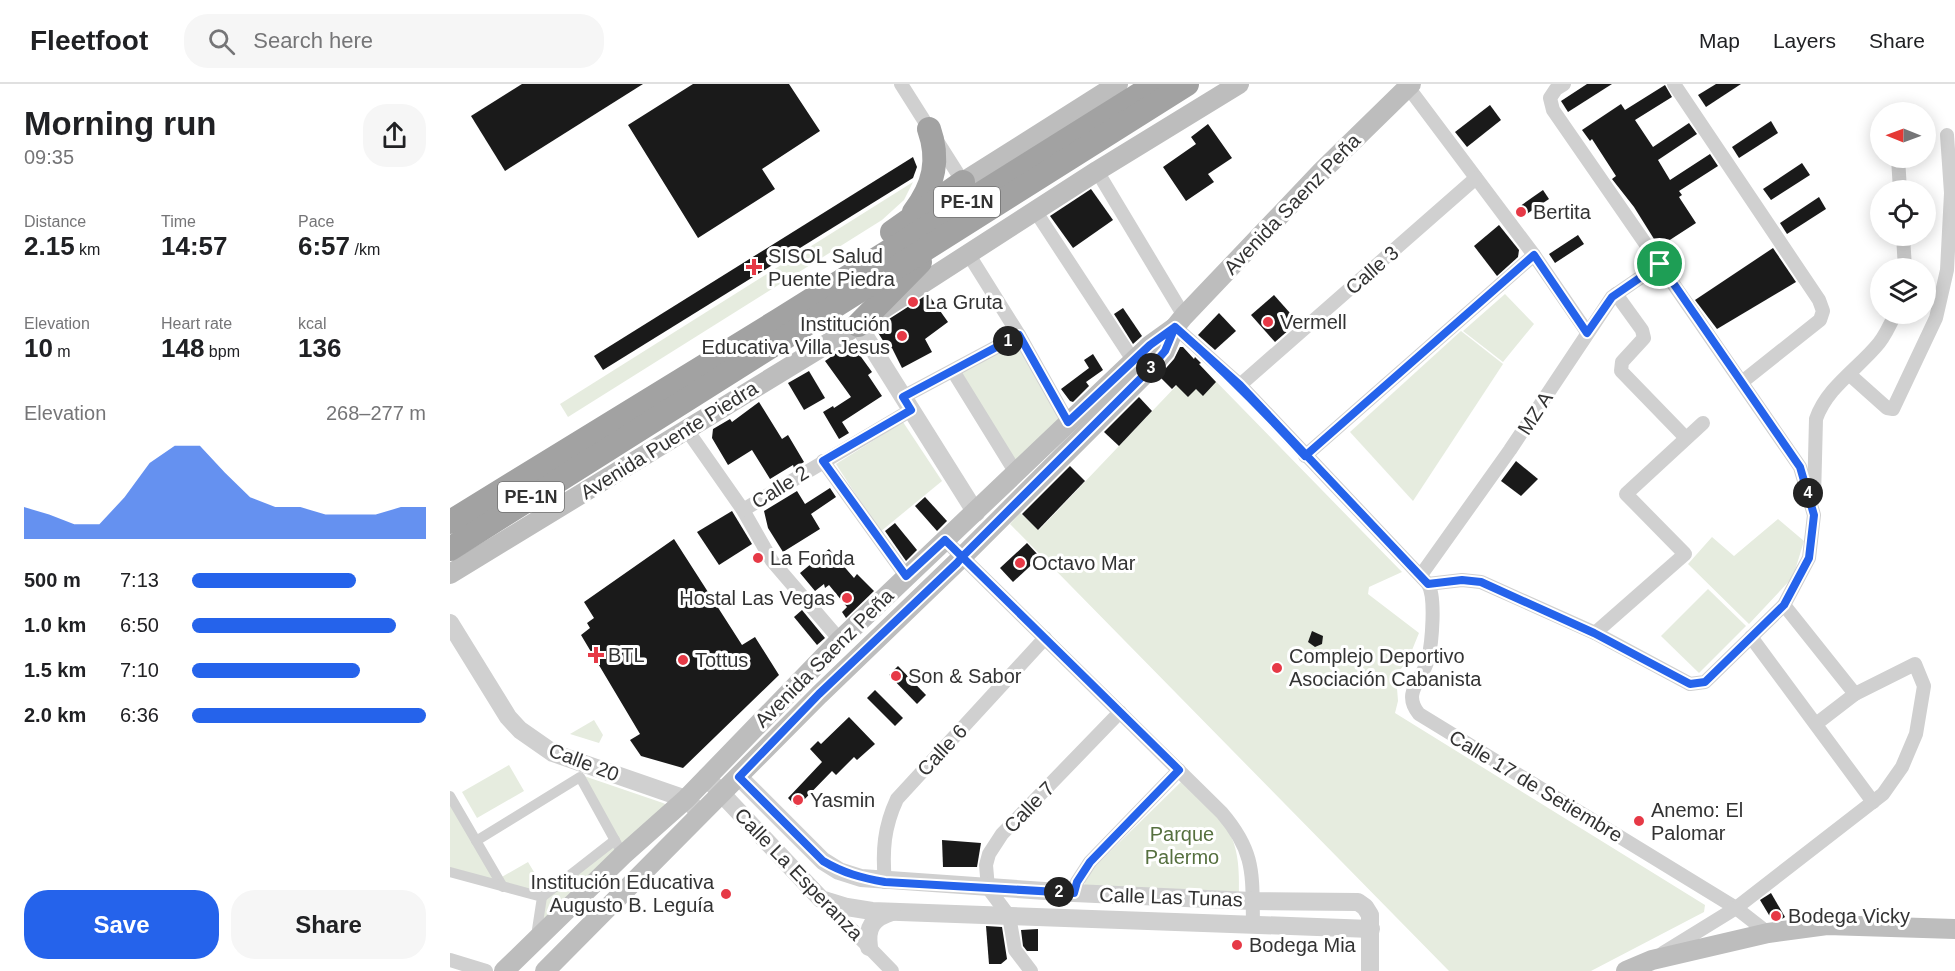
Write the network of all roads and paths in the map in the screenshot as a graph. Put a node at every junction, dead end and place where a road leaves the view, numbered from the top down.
1 (901, 84) edge
2 (1118, 84) edge
3 (1156, 84) edge
4 (1187, 84) edge
5 (1239, 84) edge
6 (1564, 84) edge
7 (1674, 84) edge
8 (1409, 86) edge
9 (929, 129) junction
10 (1947, 135) dead end
11 (1097, 171) junction
12 (1476, 178) junction
13 (963, 182) junction
14 (1036, 212) junction
15 (902, 225) junction
16 (934, 243) junction
17 (969, 255) junction
18 (1534, 255) junction
19 (1660, 264) junction
20 (1616, 294) junction
21 (779, 320) junction
22 (1180, 321) junction
23 (1890, 324) edge
24 (858, 325) junction
25 (1587, 333) junction
26 (1019, 335) junction
27 (1133, 360) junction
28 (953, 371) junction
29 (1850, 375) junction
30 (1742, 382) junction
31 (1240, 385) junction
32 (907, 403) junction
33 (1068, 422) junction
34 (1703, 423) dead end
35 (687, 430) junction
36 (1686, 438) junction
37 (1305, 456) junction
38 (823, 461) junction
39 (1016, 473) junction
40 (743, 510) junction
41 (976, 513) junction
42 (1814, 515) junction
43 (450, 522) edge
44 (945, 540) junction
45 (450, 549) edge
46 (962, 557) junction
47 (450, 574) edge
48 (906, 576) junction
49 (1425, 580) junction
50 (1784, 605) junction
51 (450, 623) edge
52 (1594, 633) junction
53 (1751, 637) junction
54 (1045, 638) junction
55 (840, 640) junction
56 (804, 677) junction
57 (819, 694) junction
58 (1855, 694) junction
59 (1120, 712) junction
60 (1816, 724) junction
61 (1179, 770) junction
62 (706, 777) junction
63 (739, 777) junction
64 (722, 794) junction
65 (450, 796) edge
66 (686, 798) junction
67 (1873, 802) junction
68 (701, 813) junction
69 (476, 841) junction
70 (806, 846) junction
71 (619, 848) junction
72 (788, 864) junction
73 (450, 872) edge
74 (885, 882) junction
75 (503, 888) junction
76 (988, 888) junction
77 (1074, 893) junction
78 (542, 897) junction
79 (821, 899) junction
80 (1252, 901) junction
81 (1736, 908) junction
82 (897, 911) junction
83 (1009, 916) junction
84 (1252, 924) junction
85 (1371, 929) junction
86 (1955, 929) edge
87 (1768, 933) junction
88 (535, 941) junction
89 (869, 947) junction
90 (450, 960) edge
91 (1652, 960) junction
92 (486, 971) edge
93 (504, 971) edge
94 (544, 971) edge
95 (892, 971) edge
96 (1031, 971) edge
97 (1370, 971) edge
98 (1626, 971) edge

1 - 9 street
2 - 13 main road
3 - 21 highway, PE-1N
4 - 16 highway, PE-1N
5 - 11 main road, Avenida Puente Piedra
6 - 19 street
7 - 30 street
8 - 12 street
8 - 22 main road, Avenida Saenz Peña
9 - 13 street
9 - 15 highway
10 - 29 street
11 - 14 main road, Avenida Puente Piedra
11 - 22 street
12 - 18 street
12 - 31 street, Calle 3
13 - 15 highway
14 - 17 main road, Avenida Puente Piedra
14 - 27 street
15 - 21 highway
16 - 24 highway
16 - 45 highway, PE-1N
17 - 24 main road, Avenida Puente Piedra
17 - 26 street
18 - 25 street
18 - 37 street
19 - 20 street, MZ A
19 - 30 street
20 - 25 street, MZ A
20 - 36 street
21 - 43 highway, PE-1N
22 - 27 main road, Avenida Saenz Peña
22 - 31 street
22 - 46 main road, Avenida Saenz Peña
23 - 29 street
24 - 32 street
24 - 35 main road, Avenida Puente Piedra
25 - 49 street, MZ A
26 - 28 street, Calle 2
26 - 33 street
27 - 33 main road, Avenida Saenz Peña
28 - 32 street, Calle 2
28 - 39 street
29 - 42 street
30 - 42 street
31 - 37 street
32 - 38 street, Calle 2
32 - 41 street
33 - 39 main road, Avenida Saenz Peña
34 - 36 street
35 - 40 street
35 - 47 main road, Avenida Puente Piedra
36 - 52 street
37 - 49 street
38 - 40 street, Calle 2
38 - 48 street
39 - 41 main road, Avenida Saenz Peña
40 - 55 street
41 - 44 main road, Avenida Saenz Peña
42 - 50 street
44 - 46 street
44 - 48 main road, Avenida Saenz Peña
46 - 54 street
46 - 57 main road, Avenida Saenz Peña
48 - 55 main road, Avenida Saenz Peña
49 - 52 street
49 - 81 street, Calle 17 de Setiembre
50 - 53 street
50 - 58 street
51 - 66 street, Calle 20
52 - 53 street
53 - 60 street
54 - 59 street
54 - 74 street, Calle 6
55 - 56 main road, Avenida Saenz Peña
56 - 57 main road
56 - 62 main road, Avenida Saenz Peña
57 - 63 main road, Avenida Saenz Peña
58 - 60 street
58 - 67 street
59 - 61 street
59 - 76 street, Calle 7
60 - 67 street
61 - 77 street
61 - 80 street
62 - 64 street, Calle La Esperanza
62 - 66 main road, Avenida Saenz Peña
63 - 64 main road, Avenida Saenz Peña
63 - 70 street, Calle Las Tunas
64 - 68 main road, Avenida Saenz Peña
64 - 72 street, Calle La Esperanza
65 - 69 street
66 - 68 street, Calle 20
66 - 71 main road, Avenida Saenz Peña
67 - 81 street
68 - 94 main road, Avenida Saenz Peña
69 - 71 street
69 - 75 street
70 - 72 street
70 - 74 street, Calle Las Tunas
71 - 78 street
71 - 88 main road, Avenida Saenz Peña
72 - 79 street, Calle La Esperanza
73 - 75 street
74 - 76 street, Calle Las Tunas
75 - 78 street
76 - 77 street, Calle Las Tunas
76 - 83 street
77 - 80 street, Calle Las Tunas
78 - 88 street
79 - 82 street, Calle Las Tunas
79 - 89 street, Calle La Esperanza
80 - 84 street
80 - 85 street, Calle Las Tunas
81 - 87 street, Calle 17 de Setiembre
81 - 91 street
82 - 83 street, Calle Las Tunas
82 - 89 street
83 - 84 street, Calle Las Tunas
83 - 96 street
84 - 85 street, Calle Las Tunas
85 - 97 street, Calle Las Tunas
86 - 87 main road
87 - 91 main road
88 - 93 main road, Avenida Saenz Peña
89 - 95 street, Calle La Esperanza
90 - 92 street
91 - 98 main road

